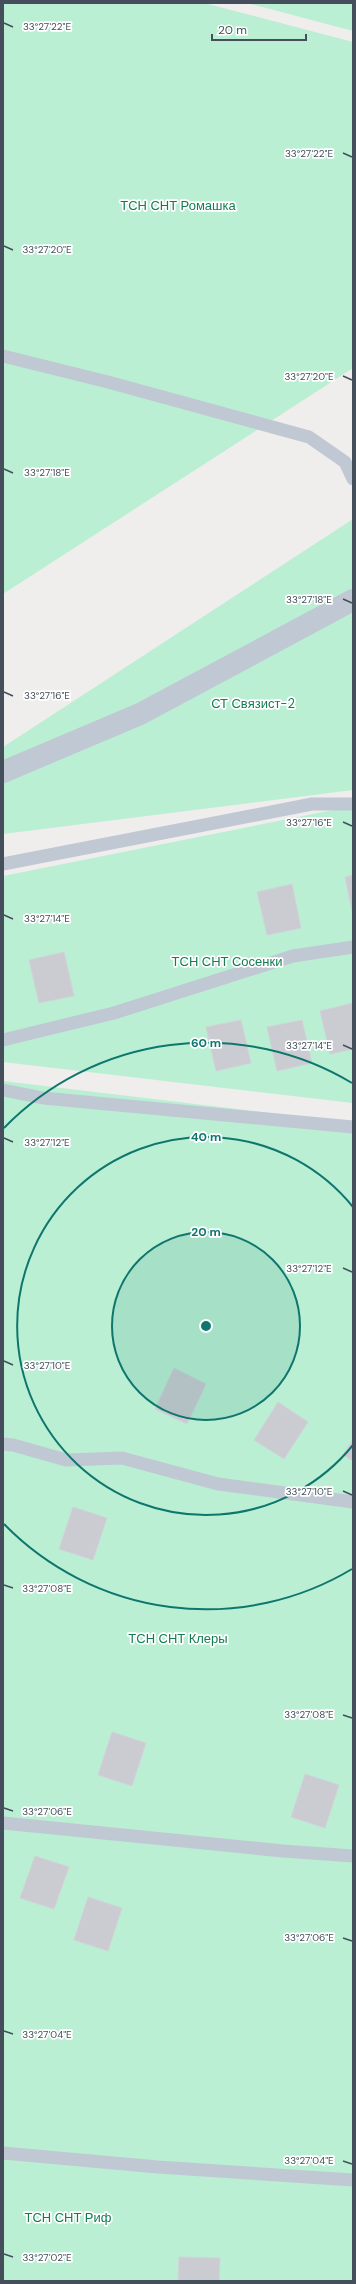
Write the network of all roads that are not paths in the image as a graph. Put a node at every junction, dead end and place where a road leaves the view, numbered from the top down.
1 (3, 356) edge
2 (353, 479) edge
3 (353, 600) edge
4 (3, 772) edge
5 (353, 804) edge
6 (3, 864) edge
7 (353, 947) edge
8 (3, 1040) edge
9 (3, 1090) edge
10 (353, 1127) edge
11 (3, 1444) edge
12 (353, 1502) edge
13 (3, 1823) edge
14 (353, 1856) edge
15 (3, 2153) edge
16 (353, 2180) edge

1 - 2 lane
3 - 4 street
5 - 6 lane
7 - 8 lane
9 - 10 lane
11 - 12 lane
13 - 14 lane
15 - 16 lane

